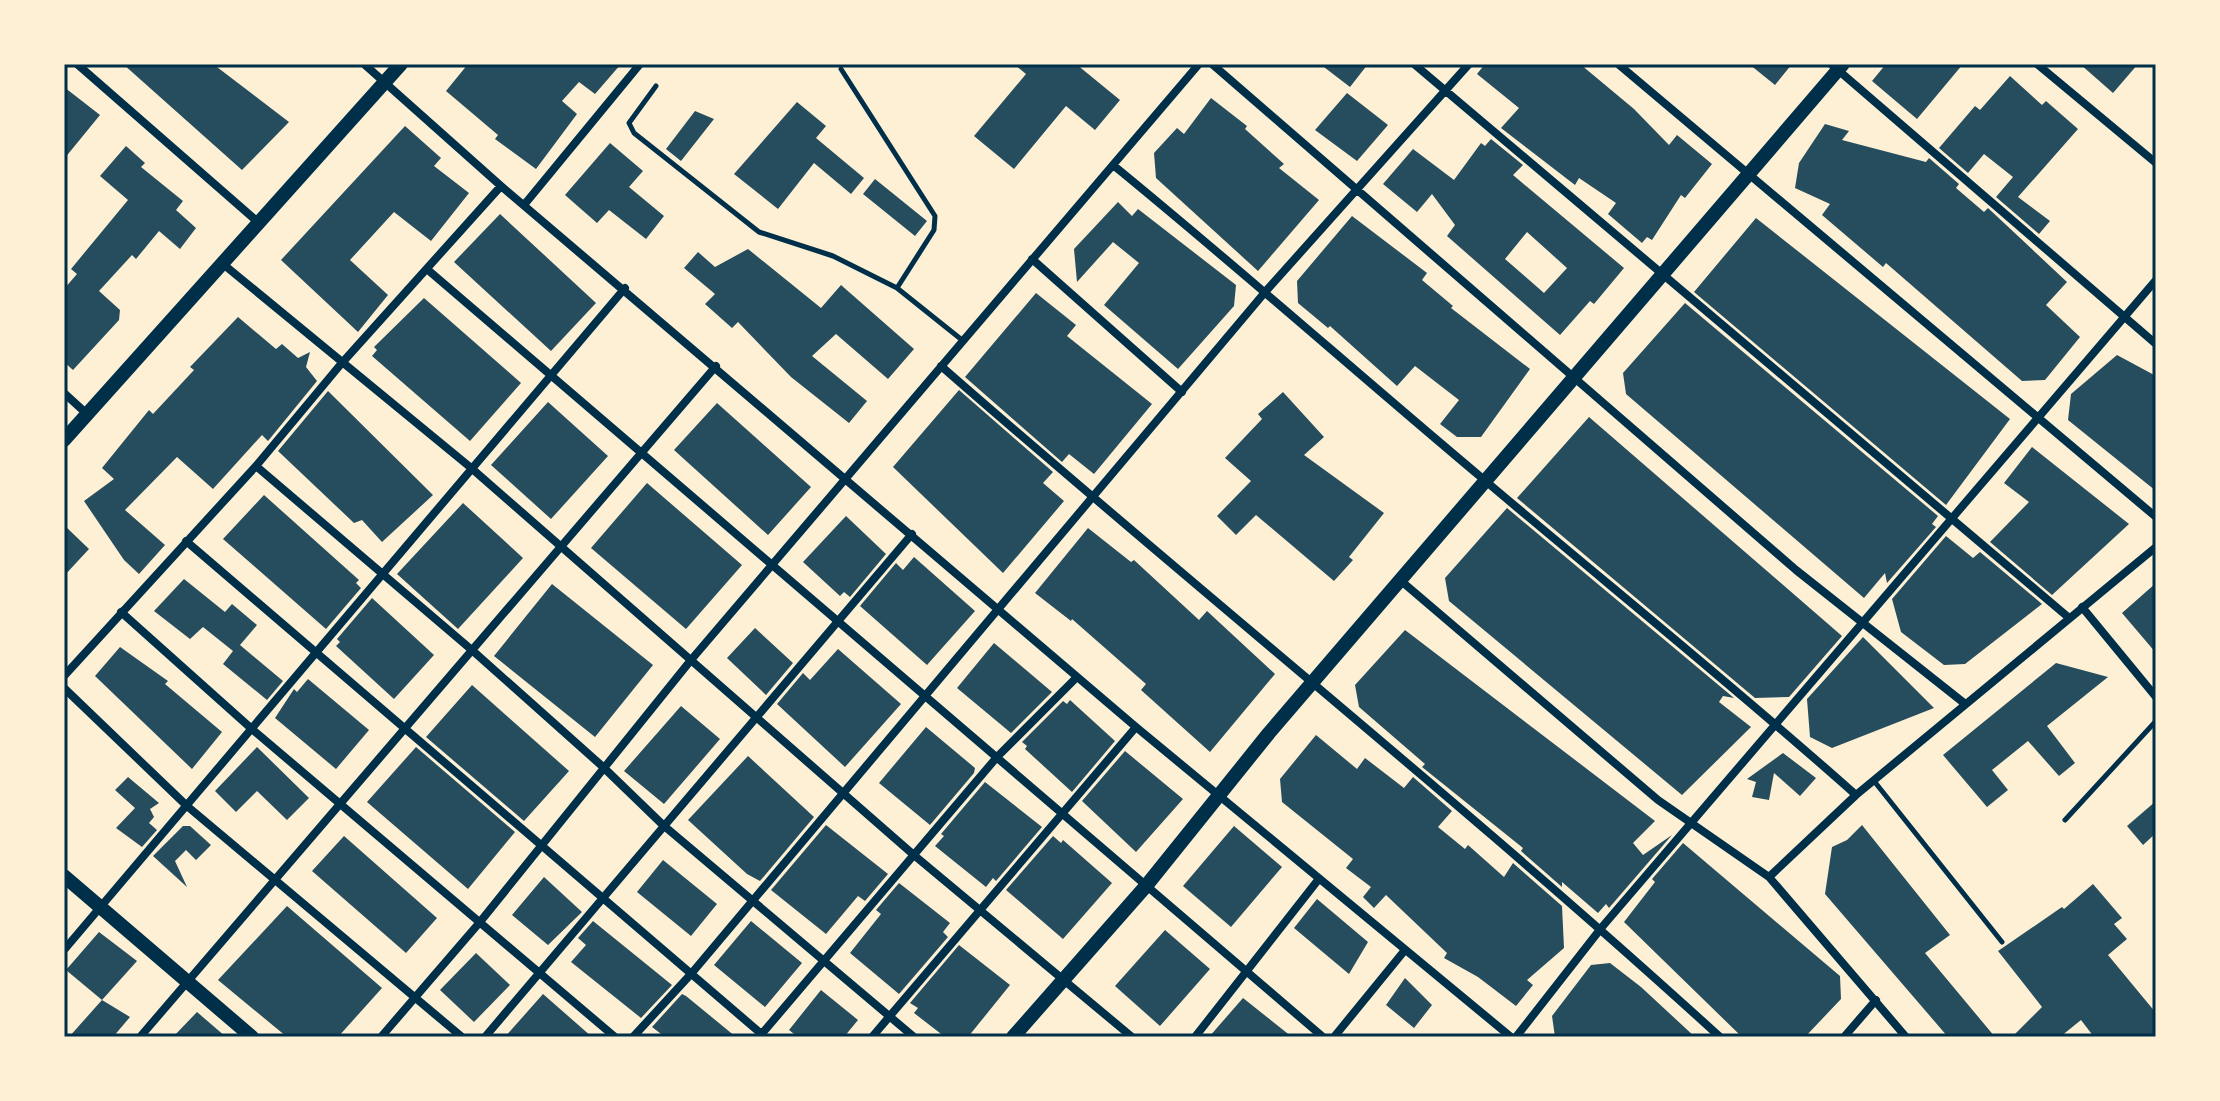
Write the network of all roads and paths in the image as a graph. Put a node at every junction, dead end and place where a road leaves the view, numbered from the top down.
1 (77, 64) edge
2 (364, 64) edge
3 (401, 64) edge
4 (640, 64) edge
5 (1199, 64) edge
6 (1212, 64) edge
7 (1414, 64) edge
8 (1469, 64) edge
9 (1618, 64) edge
10 (2037, 64) edge
11 (1837, 66) edge
12 (841, 69) dead end
13 (384, 83) junction
14 (656, 86) dead end
15 (1446, 91) junction
16 (2156, 163) edge
17 (1113, 165) junction
18 (1750, 173) junction
19 (501, 186) junction
20 (1357, 188) junction
21 (524, 205) junction
22 (259, 223) junction
23 (1032, 259) junction
24 (223, 264) junction
25 (428, 270) junction
26 (1664, 275) junction
27 (2156, 280) edge
28 (625, 288) junction
29 (897, 288) junction
30 (1266, 291) junction
31 (2124, 318) junction
32 (963, 341) junction
33 (2156, 344) edge
34 (341, 364) junction
35 (716, 366) junction
36 (941, 366) junction
37 (551, 374) junction
38 (1574, 381) junction
39 (1182, 392) junction
40 (64, 393) edge
41 (87, 414) junction
42 (2037, 416) junction
43 (64, 440) edge
44 (642, 454) junction
45 (256, 466) junction
46 (470, 467) junction
47 (846, 478) junction
48 (1486, 481) junction
49 (1092, 499) junction
50 (2156, 517) edge
51 (1949, 518) junction
52 (912, 534) junction
53 (186, 541) junction
54 (2156, 547) edge
55 (560, 548) junction
56 (772, 565) junction
57 (382, 573) junction
58 (1400, 580) junction
59 (997, 607) junction
60 (2082, 607) junction
61 (121, 612) junction
62 (2068, 617) junction
63 (838, 622) junction
64 (1863, 622) junction
65 (473, 651) junction
66 (313, 653) junction
67 (691, 660) junction
68 (64, 676) edge
69 (1077, 677) junction
70 (1312, 683) junction
71 (64, 688) edge
72 (925, 696) junction
73 (2156, 697) edge
74 (1964, 703) junction
75 (757, 716) junction
76 (2156, 721) edge
77 (1776, 724) junction
78 (1136, 727) junction
79 (253, 730) junction
80 (405, 731) junction
81 (997, 757) junction
82 (602, 766) junction
83 (1873, 780) junction
84 (844, 791) junction
85 (1856, 795) junction
86 (1218, 797) junction
87 (342, 805) junction
88 (187, 806) junction
89 (1063, 815) junction
90 (2065, 820) dead end
91 (663, 825) junction
92 (1690, 825) junction
93 (539, 846) junction
94 (915, 856) junction
95 (64, 876) edge
96 (1769, 877) junction
97 (1318, 880) junction
98 (276, 882) junction
99 (1146, 886) junction
100 (601, 898) junction
101 (753, 901) junction
102 (100, 908) junction
103 (982, 909) junction
104 (480, 922) junction
105 (1602, 927) junction
106 (2002, 942) dead end
107 (64, 950) edge
108 (1405, 950) junction
109 (825, 960) junction
110 (538, 971) junction
111 (1247, 972) junction
112 (691, 974) junction
113 (1063, 978) junction
114 (190, 983) junction
115 (414, 999) junction
116 (1876, 1000) junction
117 (890, 1017) junction
118 (762, 1036) edge
119 (140, 1037) edge
120 (252, 1037) edge
121 (381, 1037) edge
122 (462, 1037) edge
123 (485, 1037) edge
124 (615, 1037) edge
125 (633, 1037) edge
126 (872, 1037) edge
127 (914, 1037) edge
128 (1013, 1037) edge
129 (1132, 1037) edge
130 (1195, 1037) edge
131 (1323, 1037) edge
132 (1334, 1037) edge
133 (1514, 1037) edge
134 (1720, 1037) edge
135 (1844, 1037) edge
136 (1906, 1037) edge

1 - 22 street
2 - 13 street
3 - 13 street
4 - 21 street
5 - 17 street
6 - 20 street
7 - 15 street
8 - 15 street
9 - 18 street
10 - 16 street
11 - 18 street
11 - 31 street
12 - 29 lane
13 - 19 street
13 - 22 street
14 - 29 lane
15 - 20 street
15 - 26 street
17 - 23 street
17 - 30 street
18 - 26 street
18 - 42 street
19 - 21 street
19 - 25 street
20 - 30 street
20 - 38 street
21 - 28 street
22 - 24 street
23 - 32 street
23 - 39 street
24 - 34 street
24 - 41 street
25 - 34 street
25 - 37 street
26 - 38 street
26 - 51 street
27 - 31 street
28 - 35 street
28 - 37 street
29 - 32 lane
30 - 39 street
30 - 48 street
31 - 33 street
31 - 42 street
32 - 36 street
34 - 45 street
34 - 46 street
35 - 44 street
35 - 47 street
36 - 47 street
36 - 49 street
37 - 44 street
37 - 46 street
38 - 48 street
38 - 64 street
39 - 49 street
40 - 41 street
41 - 43 street
42 - 50 street
42 - 51 street
44 - 55 street
44 - 56 street
45 - 53 street
45 - 57 street
46 - 55 street
46 - 57 street
47 - 52 street
47 - 56 street
48 - 58 street
48 - 77 street
49 - 59 street
49 - 70 street
51 - 62 street
51 - 64 street
52 - 59 street
52 - 63 street
53 - 61 street
53 - 66 street
54 - 60 street
55 - 65 street
55 - 67 street
56 - 63 street
56 - 67 street
57 - 65 street
57 - 66 street
58 - 70 street
58 - 92 street
59 - 69 street
59 - 72 street
60 - 62 street
60 - 73 street
61 - 68 street
61 - 79 street
62 - 74 street
63 - 72 street
63 - 75 street
64 - 74 street
64 - 77 street
65 - 80 street
65 - 82 street
66 - 79 street
66 - 80 street
67 - 75 street
67 - 82 street
69 - 78 street
69 - 81 street
70 - 86 street
70 - 105 street
71 - 88 street
72 - 81 street
72 - 84 street
74 - 83 street
75 - 84 street
75 - 91 street
76 - 90 lane
77 - 85 street
77 - 92 street
78 - 86 street
78 - 89 street
79 - 87 street
79 - 88 street
80 - 87 street
80 - 93 street
81 - 89 street
81 - 94 street
82 - 91 street
82 - 93 street
83 - 85 street
83 - 106 lane
84 - 94 street
84 - 101 street
85 - 96 street
86 - 97 street
86 - 99 street
87 - 98 street
87 - 104 street
88 - 98 street
88 - 102 street
89 - 99 street
89 - 103 street
91 - 100 street
91 - 101 street
92 - 96 street
92 - 105 street
93 - 100 street
93 - 104 street
94 - 103 street
94 - 109 street
95 - 102 street
96 - 116 street
97 - 108 street
97 - 111 street
98 - 114 street
98 - 115 street
99 - 111 street
99 - 113 street
100 - 110 street
100 - 112 street
101 - 109 street
101 - 112 street
102 - 107 street
102 - 114 street
103 - 113 street
103 - 117 street
104 - 110 street
104 - 115 street
105 - 133 street
105 - 134 street
108 - 132 street
108 - 133 street
109 - 117 street
109 - 118 street
110 - 123 street
110 - 124 street
111 - 130 street
111 - 131 street
112 - 118 street
112 - 125 street
113 - 128 street
113 - 129 street
114 - 119 street
114 - 120 street
115 - 121 street
115 - 122 street
116 - 135 street
116 - 136 street
117 - 126 street
117 - 127 street

